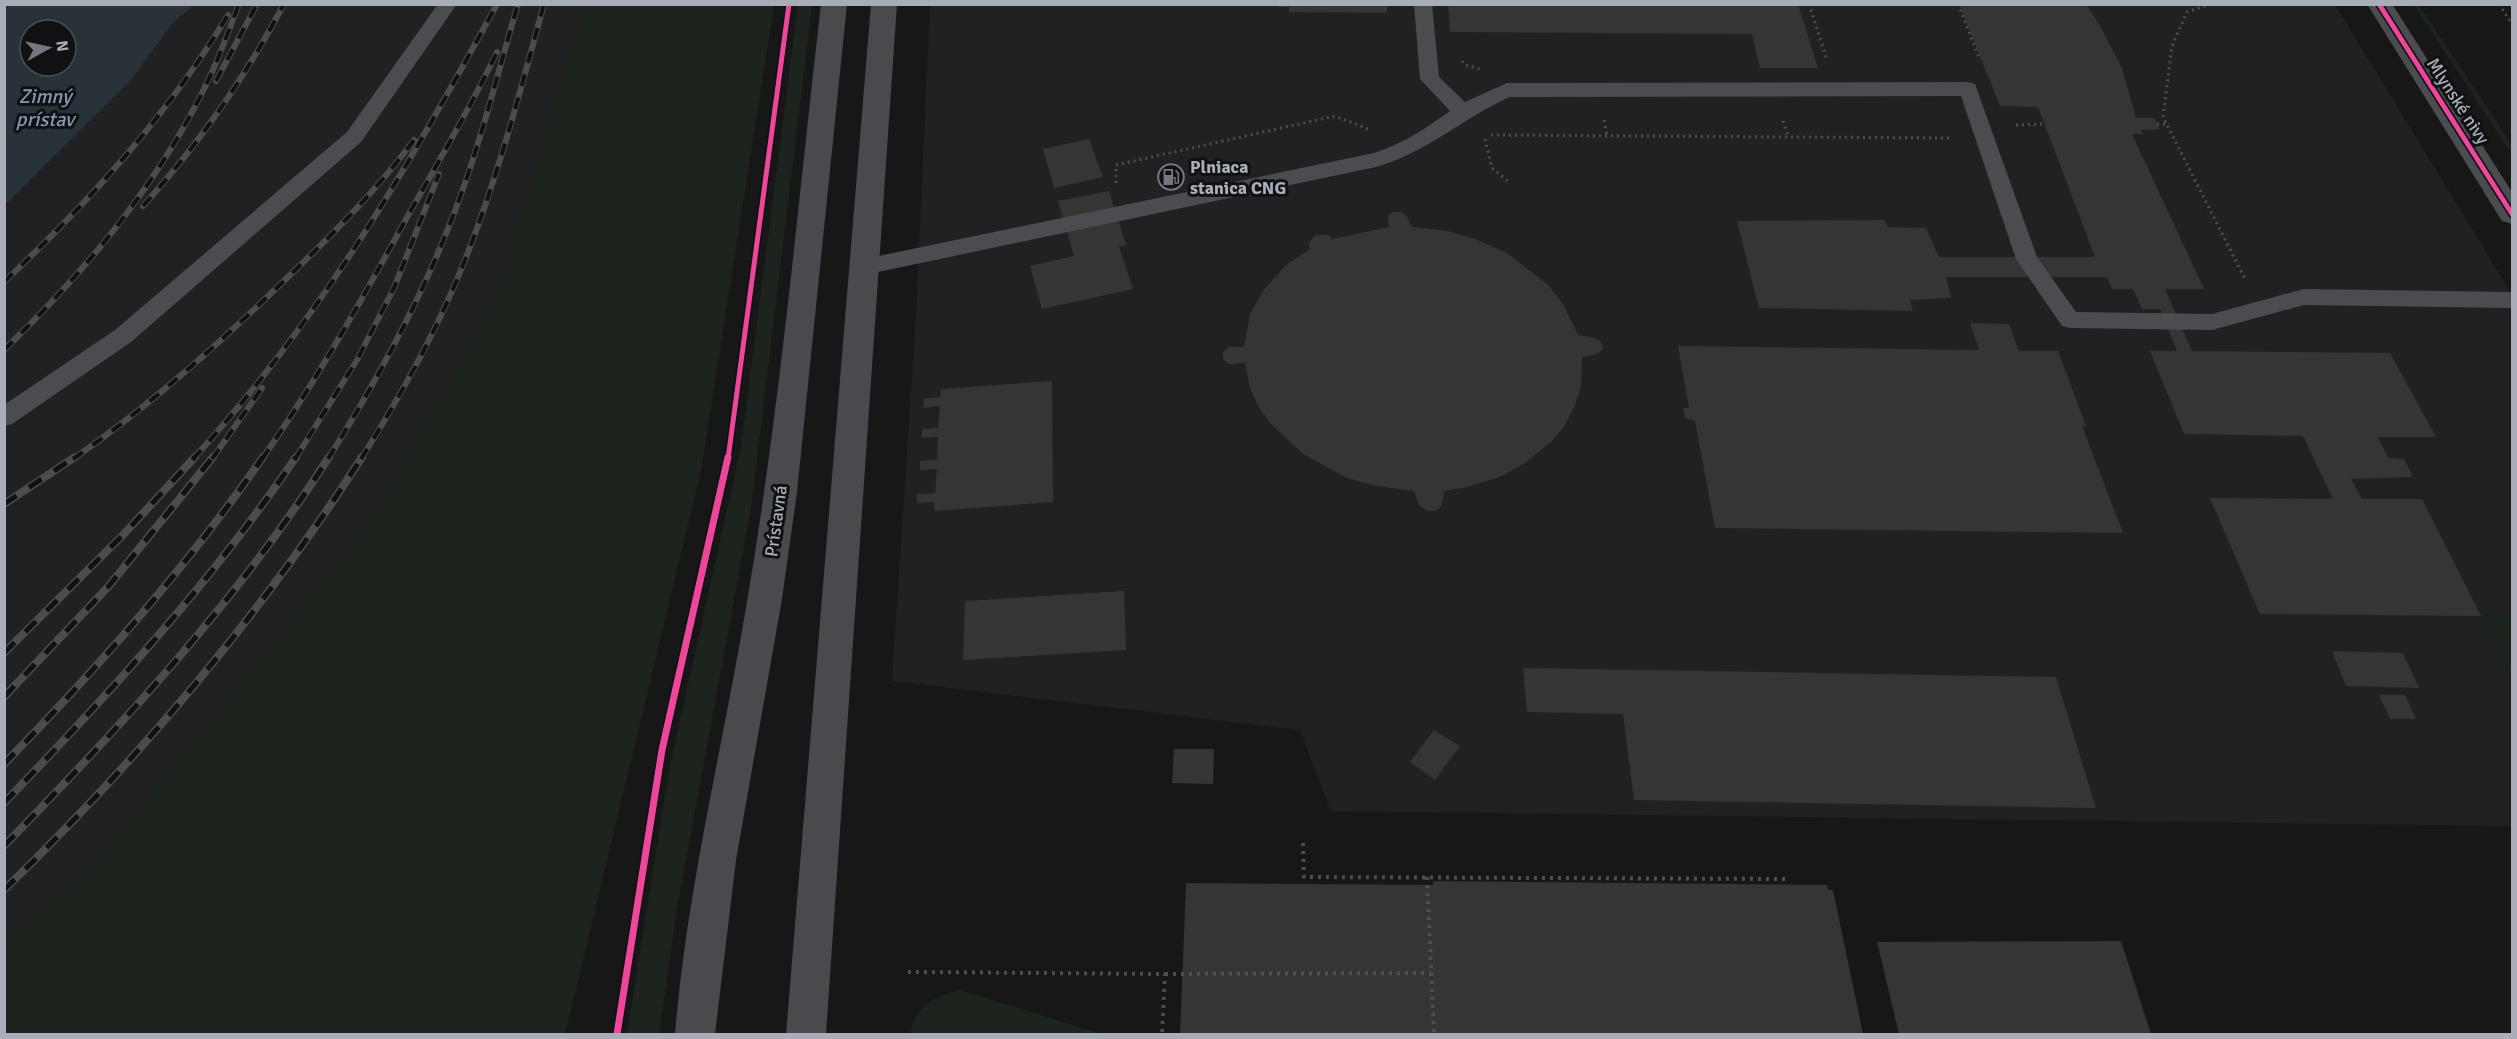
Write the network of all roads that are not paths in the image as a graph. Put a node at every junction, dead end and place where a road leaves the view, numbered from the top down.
1 (448, 4) edge
2 (834, 4) edge
3 (884, 4) edge
4 (1423, 4) edge
5 (2379, 4) edge
6 (1463, 112) junction
7 (2512, 214) edge
8 (864, 267) junction
9 (2512, 300) edge
10 (4, 417) edge
11 (695, 1035) edge
12 (806, 1035) edge

1 - 10 lane
2 - 11 main road, Prístavná
3 - 8 main road
4 - 6 lane
5 - 7 street, Mlynské nivy
6 - 8 lane
6 - 9 lane
8 - 12 main road

